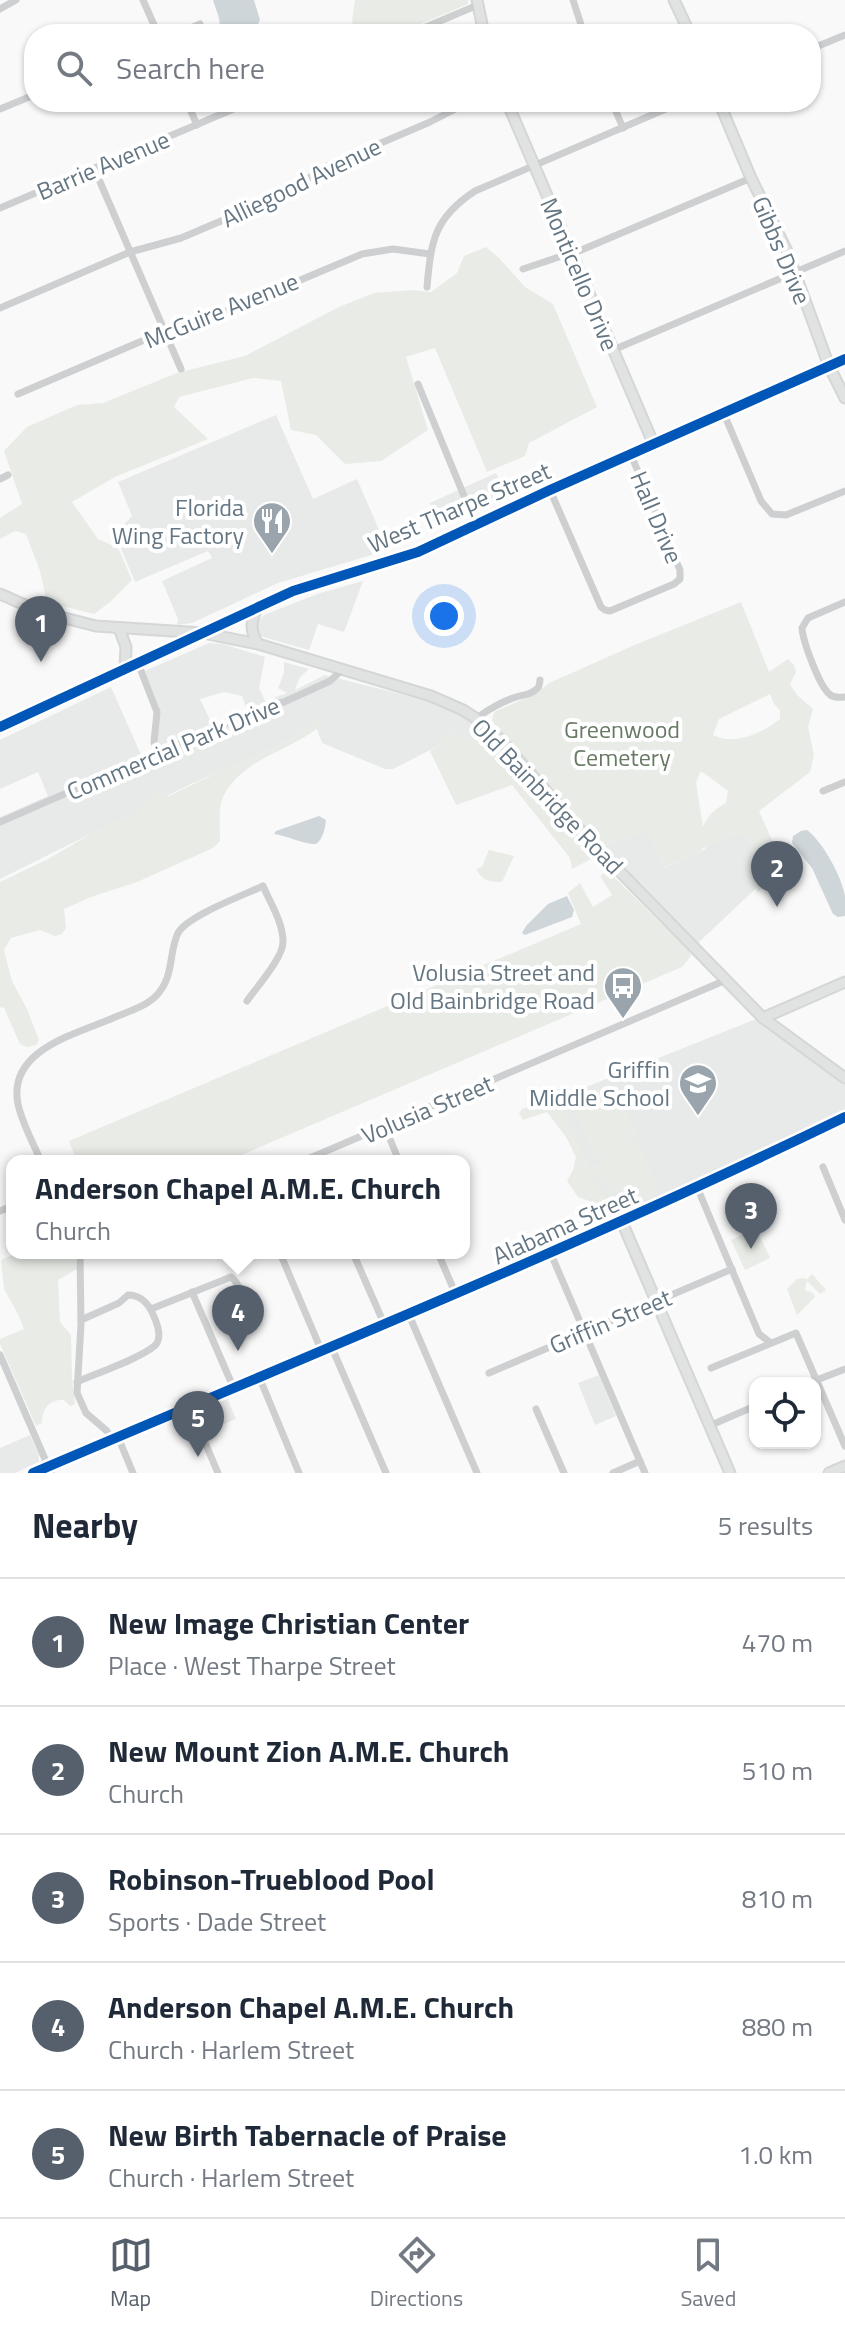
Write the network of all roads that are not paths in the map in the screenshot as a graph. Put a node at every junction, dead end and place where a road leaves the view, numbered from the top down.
1 (16, 0) edge
2 (143, 0) edge
3 (573, 0) edge
4 (676, 1) edge
5 (478, 3) edge
6 (0, 9) edge
7 (154, 24) edge
8 (431, 24) edge
9 (482, 24) edge
10 (581, 24) edge
11 (686, 24) edge
12 (845, 35) edge
13 (821, 45) edge
14 (24, 99) edge
15 (0, 109) edge
16 (191, 112) edge
17 (227, 112) edge
18 (450, 112) edge
19 (511, 112) edge
20 (616, 112) edge
21 (659, 112) edge
22 (723, 112) edge
23 (197, 125) junction
24 (623, 128) junction
25 (534, 166) junction
26 (94, 168) junction
27 (751, 178) junction
28 (0, 208) edge
29 (845, 251) edge
30 (130, 252) junction
31 (572, 253) junction
32 (430, 254) junction
33 (523, 269) dead end
34 (794, 272) junction
35 (427, 287) dead end
36 (0, 308) edge
37 (165, 331) junction
38 (613, 350) junction
39 (845, 359) edge
40 (829, 366) junction
41 (181, 369) dead end
42 (418, 384) dead end
43 (18, 394) dead end
44 (845, 398) edge
45 (724, 414) junction
46 (654, 445) junction
47 (631, 455) junction
48 (550, 490) junction
49 (845, 491) edge
50 (476, 525) junction
51 (0, 594) edge
52 (845, 602) edge
53 (258, 607) junction
54 (119, 628) junction
55 (203, 633) junction
56 (258, 644) junction
57 (138, 663) junction
58 (125, 669) junction
59 (342, 670) junction
60 (540, 680) dead end
61 (845, 697) edge
62 (470, 700) dead end
63 (463, 710) junction
64 (477, 719) junction
65 (0, 727) edge
66 (156, 754) junction
67 (845, 782) edge
68 (823, 791) dead end
69 (0, 822) edge
70 (726, 980) junction
71 (845, 982) edge
72 (247, 1001) dead end
73 (763, 1018) junction
74 (845, 1078) edge
75 (845, 1117) edge
76 (385, 1127) junction
77 (38, 1155) edge
78 (322, 1155) edge
79 (397, 1155) edge
80 (823, 1167) dead end
81 (697, 1187) junction
82 (845, 1220) edge
83 (622, 1222) junction
84 (551, 1254) junction
85 (83, 1259) edge
86 (283, 1259) edge
87 (356, 1259) edge
88 (441, 1259) edge
89 (732, 1269) junction
90 (192, 1292) junction
91 (456, 1295) junction
92 (656, 1301) junction
93 (151, 1309) junction
94 (247, 1309) dead end
95 (409, 1315) junction
96 (81, 1320) junction
97 (385, 1326) junction
98 (584, 1332) junction
99 (771, 1343) junction
100 (327, 1350) junction
101 (0, 1355) edge
102 (711, 1368) dead end
103 (845, 1369) edge
104 (489, 1373) dead end
105 (812, 1377) edge
106 (821, 1378) edge
107 (260, 1379) junction
108 (77, 1382) junction
109 (234, 1389) junction
110 (821, 1397) edge
111 (190, 1407) junction
112 (536, 1409) dead end
113 (749, 1409) edge
114 (709, 1426) junction
115 (115, 1439) junction
116 (845, 1446) edge
117 (640, 1461) junction
118 (845, 1466) edge
119 (49, 1470) edge
120 (33, 1473) edge
121 (133, 1473) edge
122 (218, 1473) edge
123 (299, 1473) edge
124 (386, 1473) edge
125 (477, 1473) edge
126 (564, 1473) edge
127 (613, 1473) edge
128 (645, 1473) edge
129 (730, 1473) edge
130 (829, 1473) edge

1 - 6 street
2 - 7 street
3 - 10 street
4 - 11 main road
5 - 8 street
5 - 9 main road
12 - 13 street
14 - 15 street
16 - 23 street
17 - 23 street, Barrie Avenue
18 - 30 street, Alliegood Avenue
19 - 25 main road, Monticello Drive
20 - 24 street
21 - 24 street
22 - 27 main road, Gibbs Drive
23 - 26 street, Barrie Avenue
24 - 25 street
25 - 31 main road, Monticello Drive
25 - 32 street
26 - 28 street, Barrie Avenue
26 - 30 street
27 - 31 street
27 - 34 main road, Gibbs Drive
29 - 34 street
30 - 36 street, Alliegood Avenue
30 - 37 street
31 - 33 street
31 - 38 main road, Monticello Drive
32 - 35 street
32 - 37 street, McGuire Avenue
34 - 38 street
34 - 40 main road, Gibbs Drive
37 - 41 street
37 - 43 street, McGuire Avenue
38 - 46 main road, Monticello Drive
39 - 40 main road, West Tharpe Street
40 - 44 main road, Gibbs Drive
40 - 45 main road, West Tharpe Street
42 - 50 street
45 - 46 main road, West Tharpe Street
45 - 49 street
46 - 47 main road, West Tharpe Street
47 - 48 main road, West Tharpe Street
47 - 48 street, Hall Drive
48 - 50 main road, West Tharpe Street
50 - 53 main road, West Tharpe Street
51 - 54 main road, Old Bainbridge Road
52 - 61 street
53 - 55 main road, West Tharpe Street
53 - 56 main road
54 - 55 main road, Old Bainbridge Road
54 - 58 main road
55 - 56 main road, Old Bainbridge Road
55 - 57 main road, West Tharpe Street
56 - 59 main road, Old Bainbridge Road
57 - 58 main road, West Tharpe Street
57 - 66 street
58 - 65 main road, West Tharpe Street
59 - 63 main road, Old Bainbridge Road
59 - 66 street, Commercial Park Drive
60 - 64 street
62 - 63 street
63 - 64 main road, Old Bainbridge Road
64 - 70 main road, Old Bainbridge Road
66 - 69 street, Commercial Park Drive
67 - 68 street
70 - 73 main road, Old Bainbridge Road
70 - 76 street, Volusia Street
71 - 73 main road
72 - 77 street
73 - 74 main road, Old Bainbridge Road
75 - 81 main road, Alabama Street
76 - 78 street, Volusia Street
76 - 79 street
80 - 82 street
81 - 83 main road, Alabama Street
81 - 89 street
83 - 84 main road, Alabama Street
83 - 92 main road
84 - 91 main road, Alabama Street
84 - 98 street
85 - 96 street
86 - 100 street
87 - 97 street
88 - 91 street
89 - 92 street, Griffin Street
89 - 99 street
90 - 93 street
90 - 94 street
90 - 109 street
91 - 95 main road, Alabama Street
92 - 98 street, Griffin Street
92 - 114 main road
93 - 96 street
93 - 108 street
95 - 97 main road, Alabama Street
95 - 125 street
96 - 108 street
97 - 100 main road, Alabama Street
98 - 104 street, Griffin Street
98 - 117 street
99 - 102 street
99 - 105 street
100 - 107 main road, Alabama Street
100 - 124 street
101 - 119 street
103 - 106 street
107 - 109 main road, Alabama Street
107 - 123 street
108 - 115 street
109 - 111 main road, Alabama Street
110 - 116 street
111 - 115 main road, Alabama Street
111 - 122 street
112 - 126 street
113 - 114 street
114 - 129 main road
115 - 119 main road, Alabama Street
115 - 121 street
117 - 127 street
117 - 128 street
118 - 130 main road
119 - 120 main road, Alabama Street

